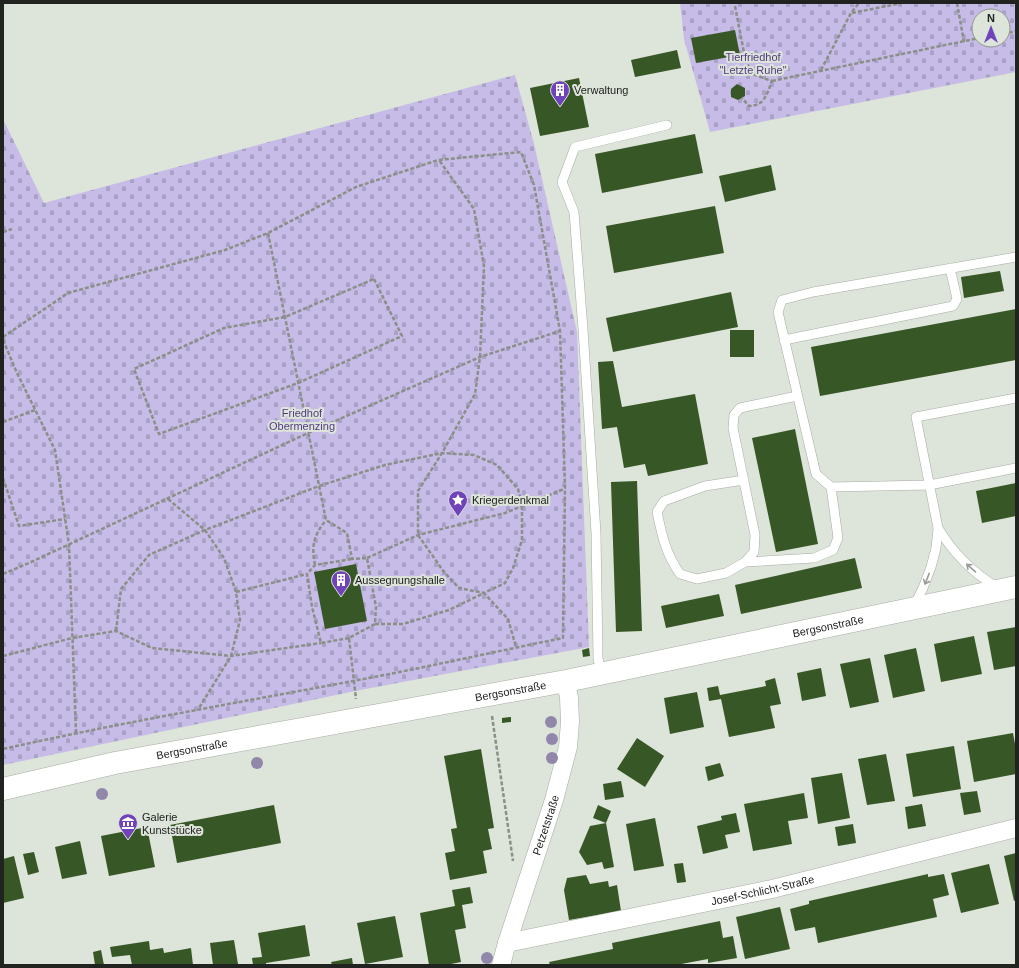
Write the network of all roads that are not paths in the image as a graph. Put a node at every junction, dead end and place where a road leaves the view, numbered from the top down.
1 (667, 125) dead end
2 (1016, 257) edge
3 (950, 268) junction
4 (784, 340) junction
5 (798, 396) junction
6 (1016, 398) edge
7 (1016, 468) edge
8 (744, 480) junction
9 (930, 485) junction
10 (831, 487) junction
11 (938, 528) junction
12 (745, 562) junction
13 (1009, 589) edge
14 (912, 609) junction
15 (601, 673) junction
16 (566, 681) junction
17 (3, 789) edge
18 (1016, 828) edge
19 (507, 943) junction
20 (502, 965) edge

1 - 15 lane
2 - 3 lane
3 - 4 lane
3 - 4 lane
4 - 5 lane
5 - 8 lane
5 - 10 lane
6 - 9 lane
7 - 9 lane
8 - 12 lane
8 - 12 lane
9 - 10 lane
9 - 11 lane
10 - 12 lane
13 -> 11 lane
11 -> 14 lane
13 - 14 street, Bergsonstraße
14 - 15 street, Bergsonstraße
15 - 16 street, Bergsonstraße
16 - 17 street, Bergsonstraße
16 - 19 street, Petzetstraße
18 - 19 street, Josef-Schlicht-Straße
19 - 20 street, Petzetstraße

